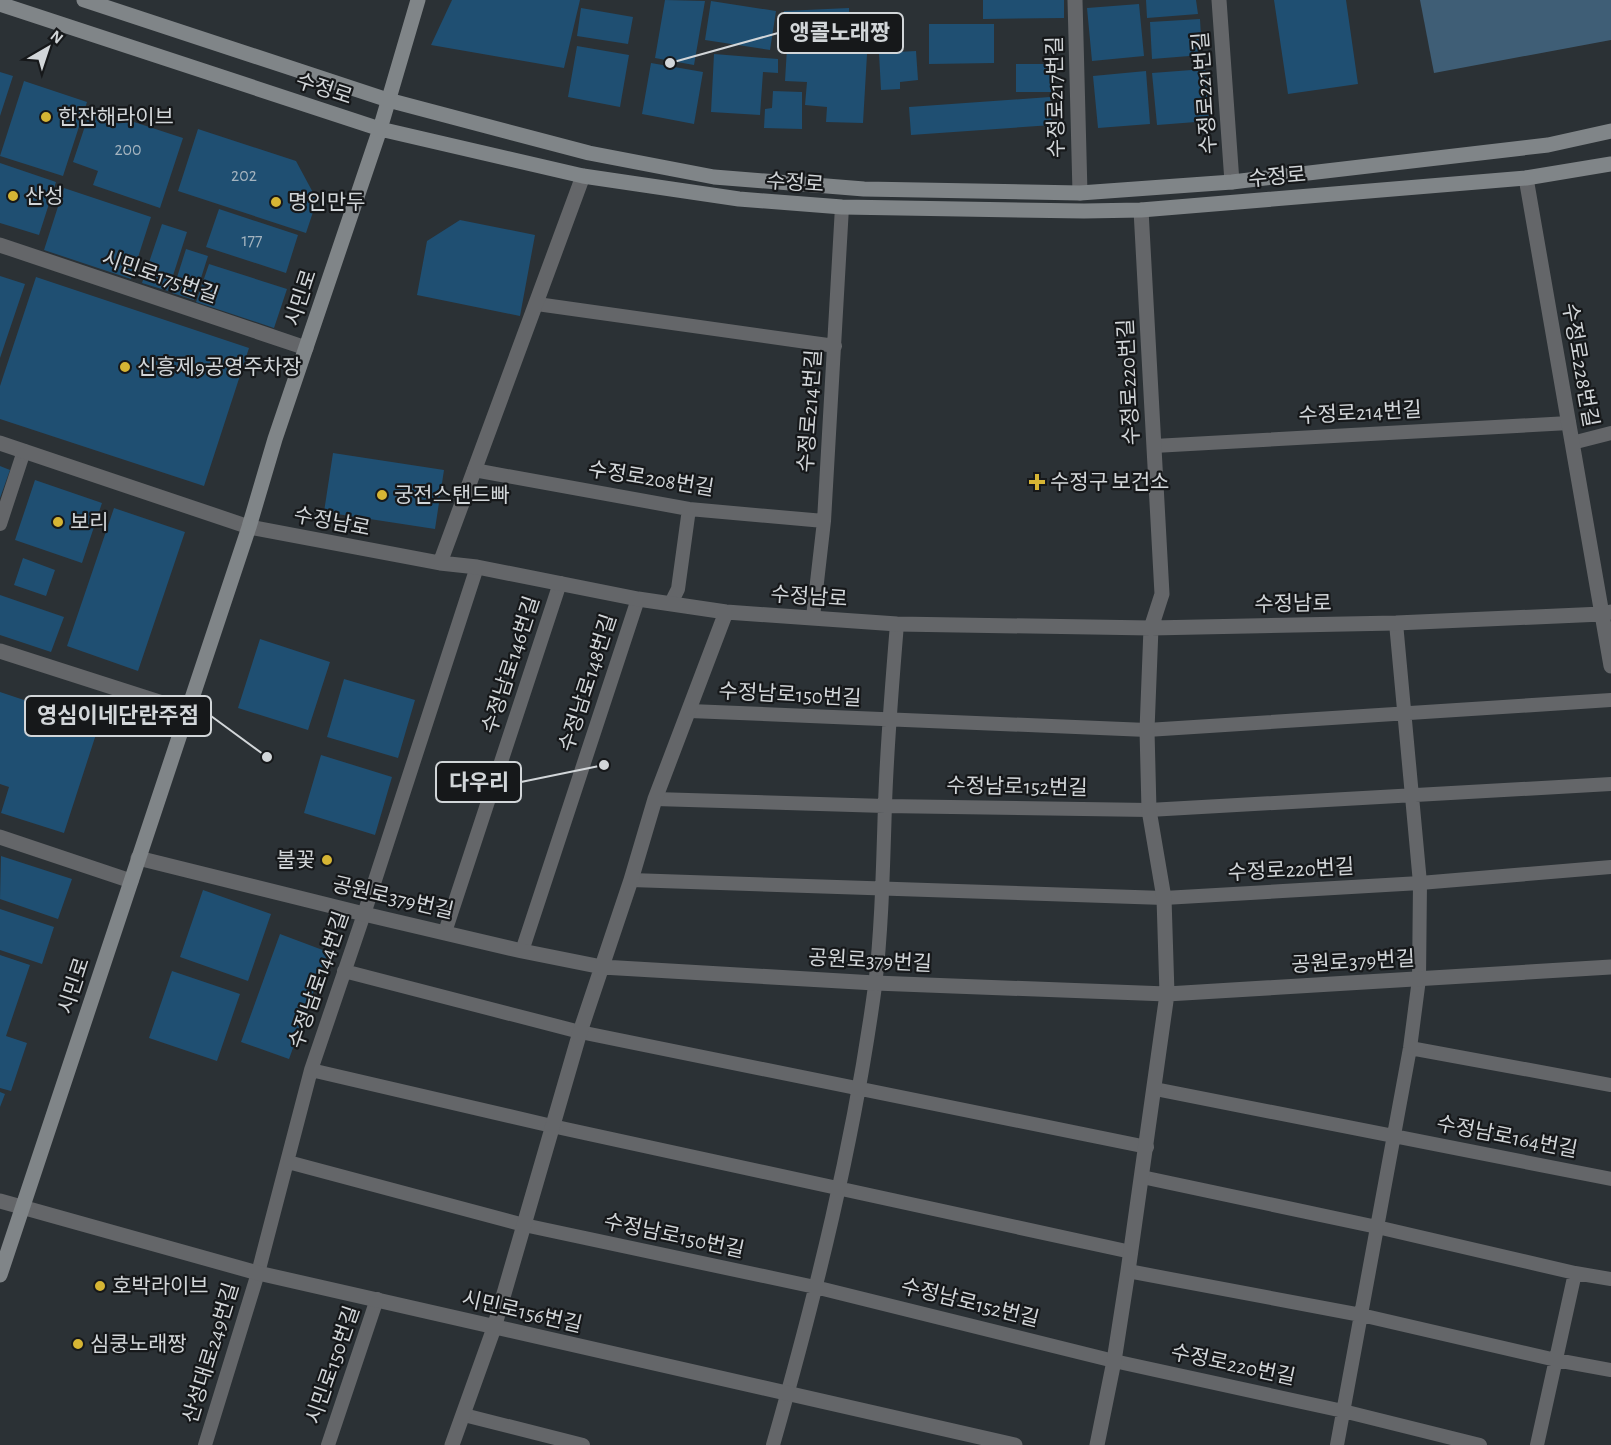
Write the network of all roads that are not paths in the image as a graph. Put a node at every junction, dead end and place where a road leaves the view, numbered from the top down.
1 (84, 0) edge
2 (418, 0) edge
3 (1075, 0) edge
4 (1219, 0) edge
5 (0, 4) edge
6 (388, 100) junction
7 (381, 129) junction
8 (1611, 131) edge
9 (1611, 164) edge
10 (583, 176) junction
11 (1526, 178) junction
12 (1232, 182) junction
13 (1080, 193) junction
14 (842, 207) junction
15 (1141, 210) junction
16 (0, 245) edge
17 (537, 304) junction
18 (835, 346) junction
19 (306, 348) junction
20 (1569, 423) junction
21 (1611, 433) edge
22 (1572, 442) junction
23 (0, 443) edge
24 (1154, 446) junction
25 (24, 451) junction
26 (474, 470) junction
27 (688, 509) junction
28 (824, 521) junction
29 (0, 524) edge
30 (249, 527) junction
31 (440, 563) junction
32 (477, 567) junction
33 (560, 583) junction
34 (638, 599) junction
35 (671, 603) junction
36 (726, 612) junction
37 (1606, 613) edge
38 (813, 618) junction
39 (1396, 623) junction
40 (897, 624) junction
41 (1151, 628) junction
42 (0, 651) edge
43 (1611, 666) edge
44 (1611, 700) edge
45 (188, 711) junction
46 (690, 711) junction
47 (1403, 714) junction
48 (889, 720) junction
49 (1147, 730) junction
50 (1611, 784) edge
51 (1412, 795) junction
52 (656, 799) junction
53 (885, 806) junction
54 (1149, 810) junction
55 (0, 837) edge
56 (138, 858) junction
57 (1611, 867) edge
58 (632, 880) junction
59 (131, 881) junction
60 (1420, 883) junction
61 (883, 890) junction
62 (1164, 898) junction
63 (364, 914) junction
64 (446, 932) junction
65 (522, 951) junction
66 (602, 967) junction
67 (1611, 967) edge
68 (344, 971) junction
69 (1419, 979) junction
70 (875, 983) junction
71 (1167, 994) junction
72 (580, 1032) junction
73 (1410, 1048) junction
74 (311, 1070) junction
75 (1611, 1085) edge
76 (1155, 1089) junction
77 (859, 1090) junction
78 (552, 1126) junction
79 (1394, 1137) junction
80 (1147, 1147) junction
81 (288, 1162) junction
82 (1142, 1177) junction
83 (1611, 1179) edge
84 (840, 1187) junction
85 (0, 1201) edge
86 (22, 1209) junction
87 (524, 1225) junction
88 (1377, 1227) junction
89 (1131, 1252) junction
90 (1128, 1271) junction
91 (258, 1273) junction
92 (1575, 1273) junction
93 (0, 1275) edge
94 (1611, 1279) edge
95 (815, 1287) junction
96 (377, 1299) junction
97 (1361, 1315) junction
98 (494, 1328) junction
99 (1556, 1360) junction
100 (1114, 1361) junction
101 (1611, 1370) edge
102 (788, 1394) junction
103 (1343, 1411) junction
104 (464, 1415) junction
105 (205, 1445) edge
106 (328, 1445) edge
107 (452, 1445) edge
108 (583, 1445) edge
109 (773, 1445) edge
110 (1015, 1445) edge
111 (1097, 1445) edge
112 (1337, 1445) edge
113 (1480, 1445) edge
114 (1537, 1445) edge

1 - 6 main road, 수정로
2 - 6 main road, 시민로
3 - 13 street, 수정로217번길
4 - 12 street, 수정로221번길
5 - 7 main road, 수정로
6 - 7 main road, 시민로
6 - 13 main road, 수정로
7 - 10 main road, 수정로
7 - 19 main road, 시민로
8 - 12 main road, 수정로
9 - 11 main road, 수정로
10 - 14 main road, 수정로
10 - 17 street
11 - 15 main road, 수정로
11 - 20 street, 수정로228번길
12 - 13 main road, 수정로
14 - 15 main road, 수정로
14 - 18 lane, 수정로214번길
15 - 24 street, 수정로220번길
16 - 19 street, 시민로175번길
17 - 18 lane
17 - 26 street
18 - 28 lane, 수정로214번길
19 - 30 main road, 시민로
20 - 22 street, 수정로228번길
20 - 24 lane, 수정로214번길
21 - 22 lane
22 - 37 street, 수정로228번길
23 - 25 street, 수정남로
24 - 41 street, 수정로220번길
25 - 29 lane
25 - 30 street, 수정남로
26 - 27 lane, 수정로208번길
26 - 31 street
27 - 28 lane, 수정로208번길
27 - 35 lane
28 - 38 lane, 수정로214번길
30 - 31 street, 수정남로
30 - 45 main road, 시민로
31 - 32 street, 수정남로
32 - 33 street, 수정남로
32 - 63 lane, 수정남로144번길
33 - 34 street, 수정남로
33 - 64 lane, 수정남로146번길
34 - 35 street, 수정남로
34 - 65 lane, 수정남로148번길
35 - 36 street, 수정남로
36 - 38 street, 수정남로
36 - 46 street, 수정남로150번길
37 - 39 street, 수정남로
37 - 43 street, 수정로228번길
38 - 40 street, 수정남로
39 - 41 street, 수정남로
39 - 47 lane
40 - 41 street, 수정남로
40 - 48 lane
41 - 49 street, 수정로220번길
42 - 45 street
44 - 47 lane
45 - 56 main road, 시민로
46 - 48 lane, 수정남로150번길
46 - 52 street, 수정남로150번길
47 - 49 lane
47 - 51 lane
48 - 49 lane
48 - 53 lane
49 - 54 street, 수정로220번길
50 - 51 lane
51 - 54 lane
51 - 60 lane
52 - 53 lane
52 - 58 street, 수정남로150번길
53 - 54 lane, 수정남로152번길
53 - 61 lane
54 - 62 street, 수정로220번길
55 - 59 street
56 - 59 main road, 시민로
56 - 63 street, 공원로379번길
57 - 60 lane
58 - 61 lane
58 - 66 street, 수정남로150번길
59 - 86 main road, 시민로
60 - 62 lane, 수정로220번길
60 - 69 lane
61 - 62 lane
61 - 70 lane
62 - 71 street, 수정로220번길
63 - 64 street, 공원로379번길
63 - 68 lane, 수정남로144번길
64 - 65 street, 공원로379번길
65 - 66 street, 공원로379번길
66 - 70 street, 공원로379번길
66 - 72 street, 수정남로150번길
67 - 69 street, 공원로379번길
68 - 72 lane
68 - 74 lane, 수정남로144번길
69 - 71 street, 공원로379번길
69 - 73 lane
70 - 71 street, 공원로379번길
70 - 77 lane
71 - 76 street, 수정로220번길
72 - 77 lane
72 - 78 street, 수정남로150번길
73 - 75 lane
73 - 79 lane
74 - 78 lane
74 - 81 lane, 수정남로144번길
76 - 79 lane
76 - 80 street, 수정로220번길
77 - 80 lane
77 - 84 lane
78 - 84 lane
78 - 87 street, 수정남로150번길
79 - 83 lane, 수정남로164번길
79 - 88 lane
80 - 82 street, 수정로220번길
81 - 87 lane, 수정남로150번길
81 - 91 lane, 수정남로144번길
82 - 88 lane
82 - 89 street, 수정로220번길
84 - 89 lane
84 - 95 lane
85 - 86 street, 시민로156번길
86 - 91 street, 시민로156번길
86 - 93 main road, 시민로
87 - 95 lane, 수정남로150번길
87 - 98 street, 수정남로150번길
88 - 92 lane
88 - 97 lane
89 - 90 street, 수정로220번길
90 - 97 lane
90 - 100 street, 수정로220번길
91 - 96 street, 시민로156번길
91 - 105 lane, 산성대로249번길
92 - 94 lane
92 - 99 lane
95 - 100 lane, 수정남로152번길
95 - 102 lane
96 - 98 street, 시민로156번길
96 - 106 lane, 시민로150번길
97 - 99 lane
97 - 103 lane
98 - 102 street, 시민로156번길
98 - 104 street, 수정남로150번길
99 - 101 lane
99 - 114 lane
100 - 103 lane, 수정로220번길
100 - 111 street, 수정로220번길
102 - 109 lane
102 - 110 street, 시민로156번길
103 - 112 lane
103 - 113 lane
104 - 107 street, 수정남로150번길
104 - 108 lane

